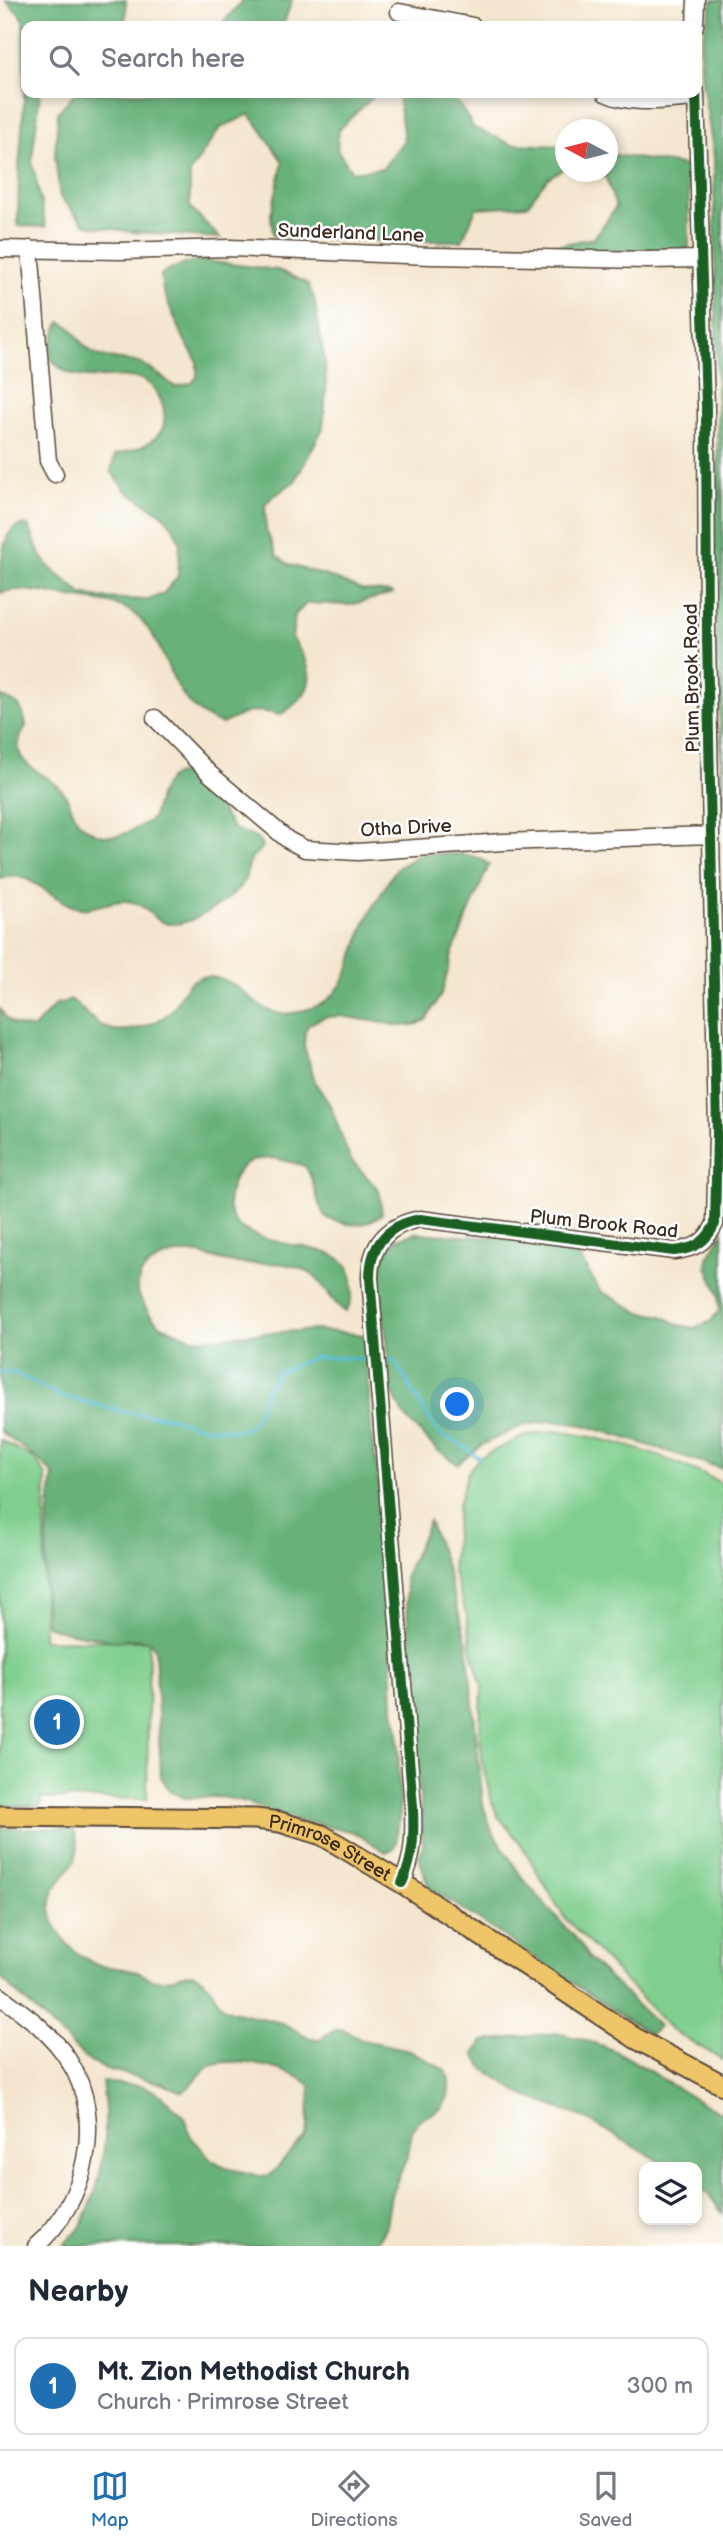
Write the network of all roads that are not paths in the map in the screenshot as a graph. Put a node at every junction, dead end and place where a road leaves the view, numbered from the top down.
1 (696, 0) edge
2 (399, 12) dead end
3 (447, 21) edge
4 (695, 21) edge
5 (616, 98) edge
6 (668, 98) edge
7 (696, 98) edge
8 (0, 249) edge
9 (30, 249) junction
10 (701, 259) junction
11 (55, 474) dead end
12 (155, 718) dead end
13 (711, 835) junction
14 (0, 1816) edge
15 (402, 1883) junction
16 (0, 1996) edge
17 (723, 2085) edge
18 (36, 2246) edge

1 - 4 street
2 - 3 street
5 - 6 street
7 - 10 street, Plum Brook Road
8 - 9 street, Sunderland Lane
9 - 10 street, Sunderland Lane
9 - 11 street
10 - 13 street, Plum Brook Road
12 - 13 street, Otha Drive
13 - 15 street, Plum Brook Road
14 - 15 main road, Primrose Street
15 - 17 main road, Primrose Street
16 - 18 street

